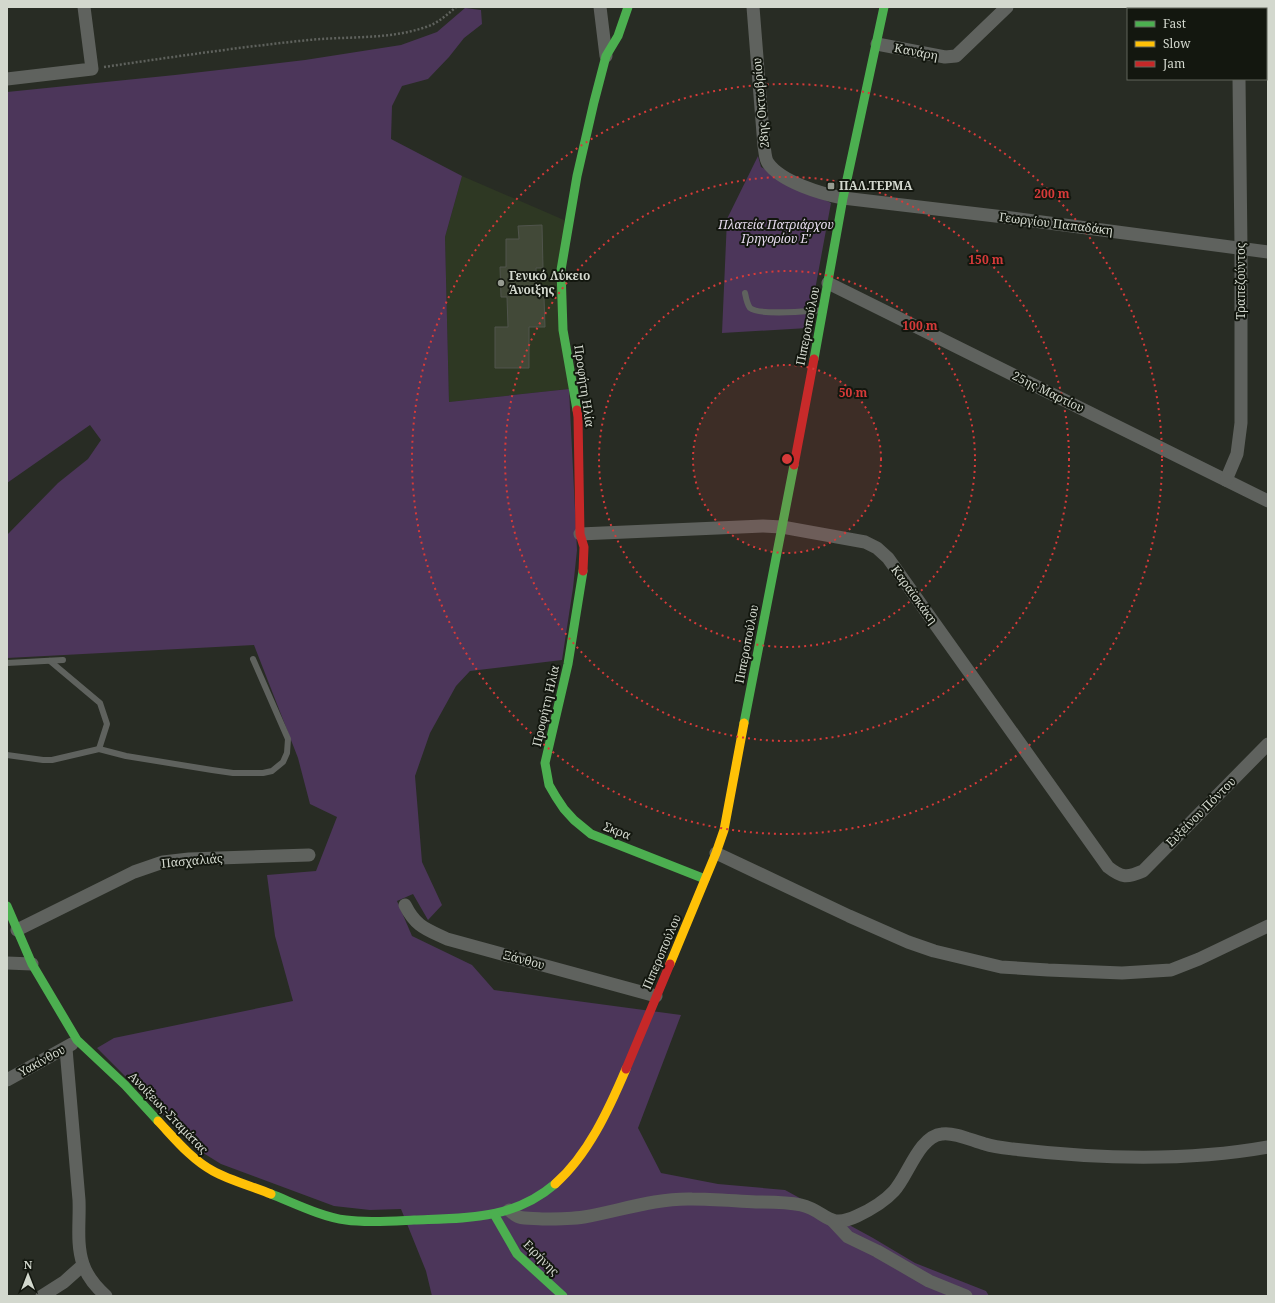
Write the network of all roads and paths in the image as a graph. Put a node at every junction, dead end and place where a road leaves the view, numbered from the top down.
1 (84, 7) edge
2 (456, 7) edge
3 (600, 7) edge
4 (628, 7) edge
5 (753, 7) edge
6 (884, 7) edge
7 (1007, 7) edge
8 (877, 44) junction
9 (606, 56) junction
10 (92, 69) junction
11 (7, 78) edge
12 (1239, 80) edge
13 (843, 198) junction
14 (1241, 248) junction
15 (1268, 252) edge
16 (828, 283) junction
17 (745, 293) dead end
18 (824, 310) junction
19 (1226, 480) junction
20 (1268, 501) edge
21 (782, 527) junction
22 (580, 534) junction
23 (63, 660) dead end
24 (253, 660) dead end
25 (50, 661) junction
26 (7, 663) edge
27 (1268, 744) edge
28 (99, 749) junction
29 (7, 755) edge
30 (546, 774) joint
31 (716, 853) junction
32 (309, 855) dead end
33 (1131, 876) joint
34 (705, 879) junction
35 (405, 905) dead end
36 (7, 906) edge
37 (1268, 926) edge
38 (17, 930) junction
39 (7, 963) edge
40 (32, 964) junction
41 (656, 996) junction
42 (77, 1040) junction
43 (66, 1048) junction
44 (7, 1080) edge
45 (1268, 1147) edge
46 (509, 1210) junction
47 (494, 1214) junction
48 (833, 1221) junction
49 (83, 1265) junction
50 (42, 1296) edge
51 (106, 1296) edge
52 (563, 1296) edge
53 (966, 1296) edge

1 - 10 street
2 - 10 path
3 - 9 street
4 - 9 street, Προφήτη Ηλία
5 - 13 street, 28ης Οκτωβρίου
6 - 8 street, Πιπεροπούλου
7 - 8 street, Κανάρη
8 - 13 street, Πιπεροπούλου
9 - 22 street, Προφήτη Ηλία
10 - 11 street
12 - 14 street, Τραπεζούντος
13 - 14 street, Γεωργίου Παπαδάκη
13 - 16 street, Πιπεροπούλου
14 - 15 street, Γεωργίου Παπαδάκη
14 - 19 street, Τραπεζούντος
16 - 18 street, Πιπεροπούλου
16 - 19 street, 25ης Μαρτίου
17 - 18 lane
18 - 21 street, Πιπεροπούλου
19 - 20 street, 25ης Μαρτίου
21 - 22 street, Καραϊσκάκη
21 - 31 street, Πιπεροπούλου
21 - 33 street, Καραϊσκάκη
22 - 30 street, Προφήτη Ηλία
23 - 25 lane
24 - 28 lane
25 - 26 lane
25 - 28 lane
27 - 33 street, Ευξείνου Πόντου
28 - 29 lane
30 - 34 street, Σκρα
31 - 34 street, Πιπεροπούλου
31 - 37 street
32 - 38 street, Πασχαλιάς
34 - 41 street, Πιπεροπούλου
35 - 41 street, Ξάνθου
36 - 38 street, Ανοίξεως-Σταμάτας
38 - 40 street, Ανοίξεως-Σταμάτας
39 - 40 street
40 - 42 street, Ανοίξεως-Σταμάτας
41 - 46 street, Πιπεροπούλου
42 - 43 street, Υακίνθου
42 - 47 street, Ανοίξεως-Σταμάτας
43 - 44 street, Υακίνθου
43 - 49 street
45 - 48 street
46 - 47 street, Πιπεροπούλου
46 - 48 street
47 - 52 street, Ειρήνης
48 - 53 street
49 - 50 street
49 - 51 street

